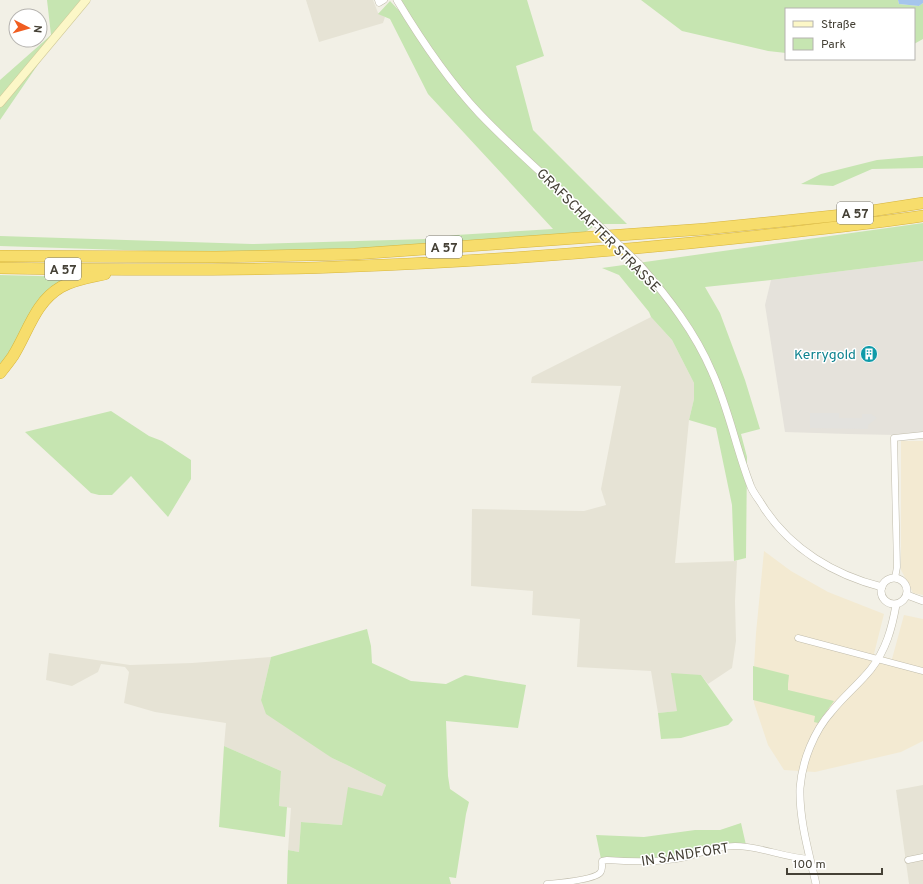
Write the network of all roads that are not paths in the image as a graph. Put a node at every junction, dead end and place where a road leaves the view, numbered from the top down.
1 (86, 0) edge
2 (397, 0) edge
3 (0, 103) edge
4 (923, 203) edge
5 (923, 216) edge
6 (0, 256) edge
7 (0, 268) edge
8 (126, 270) junction
9 (0, 373) edge
10 (923, 435) edge
11 (895, 578) junction
12 (882, 587) junction
13 (907, 595) junction
14 (923, 600) edge
15 (896, 605) junction
16 (798, 638) dead end
17 (878, 660) junction
18 (923, 671) edge
19 (923, 857) edge
20 (810, 859) junction
21 (908, 860) dead end
22 (547, 884) edge
23 (816, 884) edge

1 - 3 main road
2 - 12 street, GRAFSCHAFTER STRASSE, bridge
4 - 6 highway, A 57
5 - 8 highway, A 57
7 - 8 highway, A 57
8 - 9 highway
10 - 11 street
11 - 12 street
11 - 13 street
12 - 15 street
13 - 14 street
13 - 15 street
15 - 17 street
16 - 17 street
17 - 18 street
17 - 20 street
19 - 21 street
20 - 22 street, IN SANDFORT
20 - 23 street

